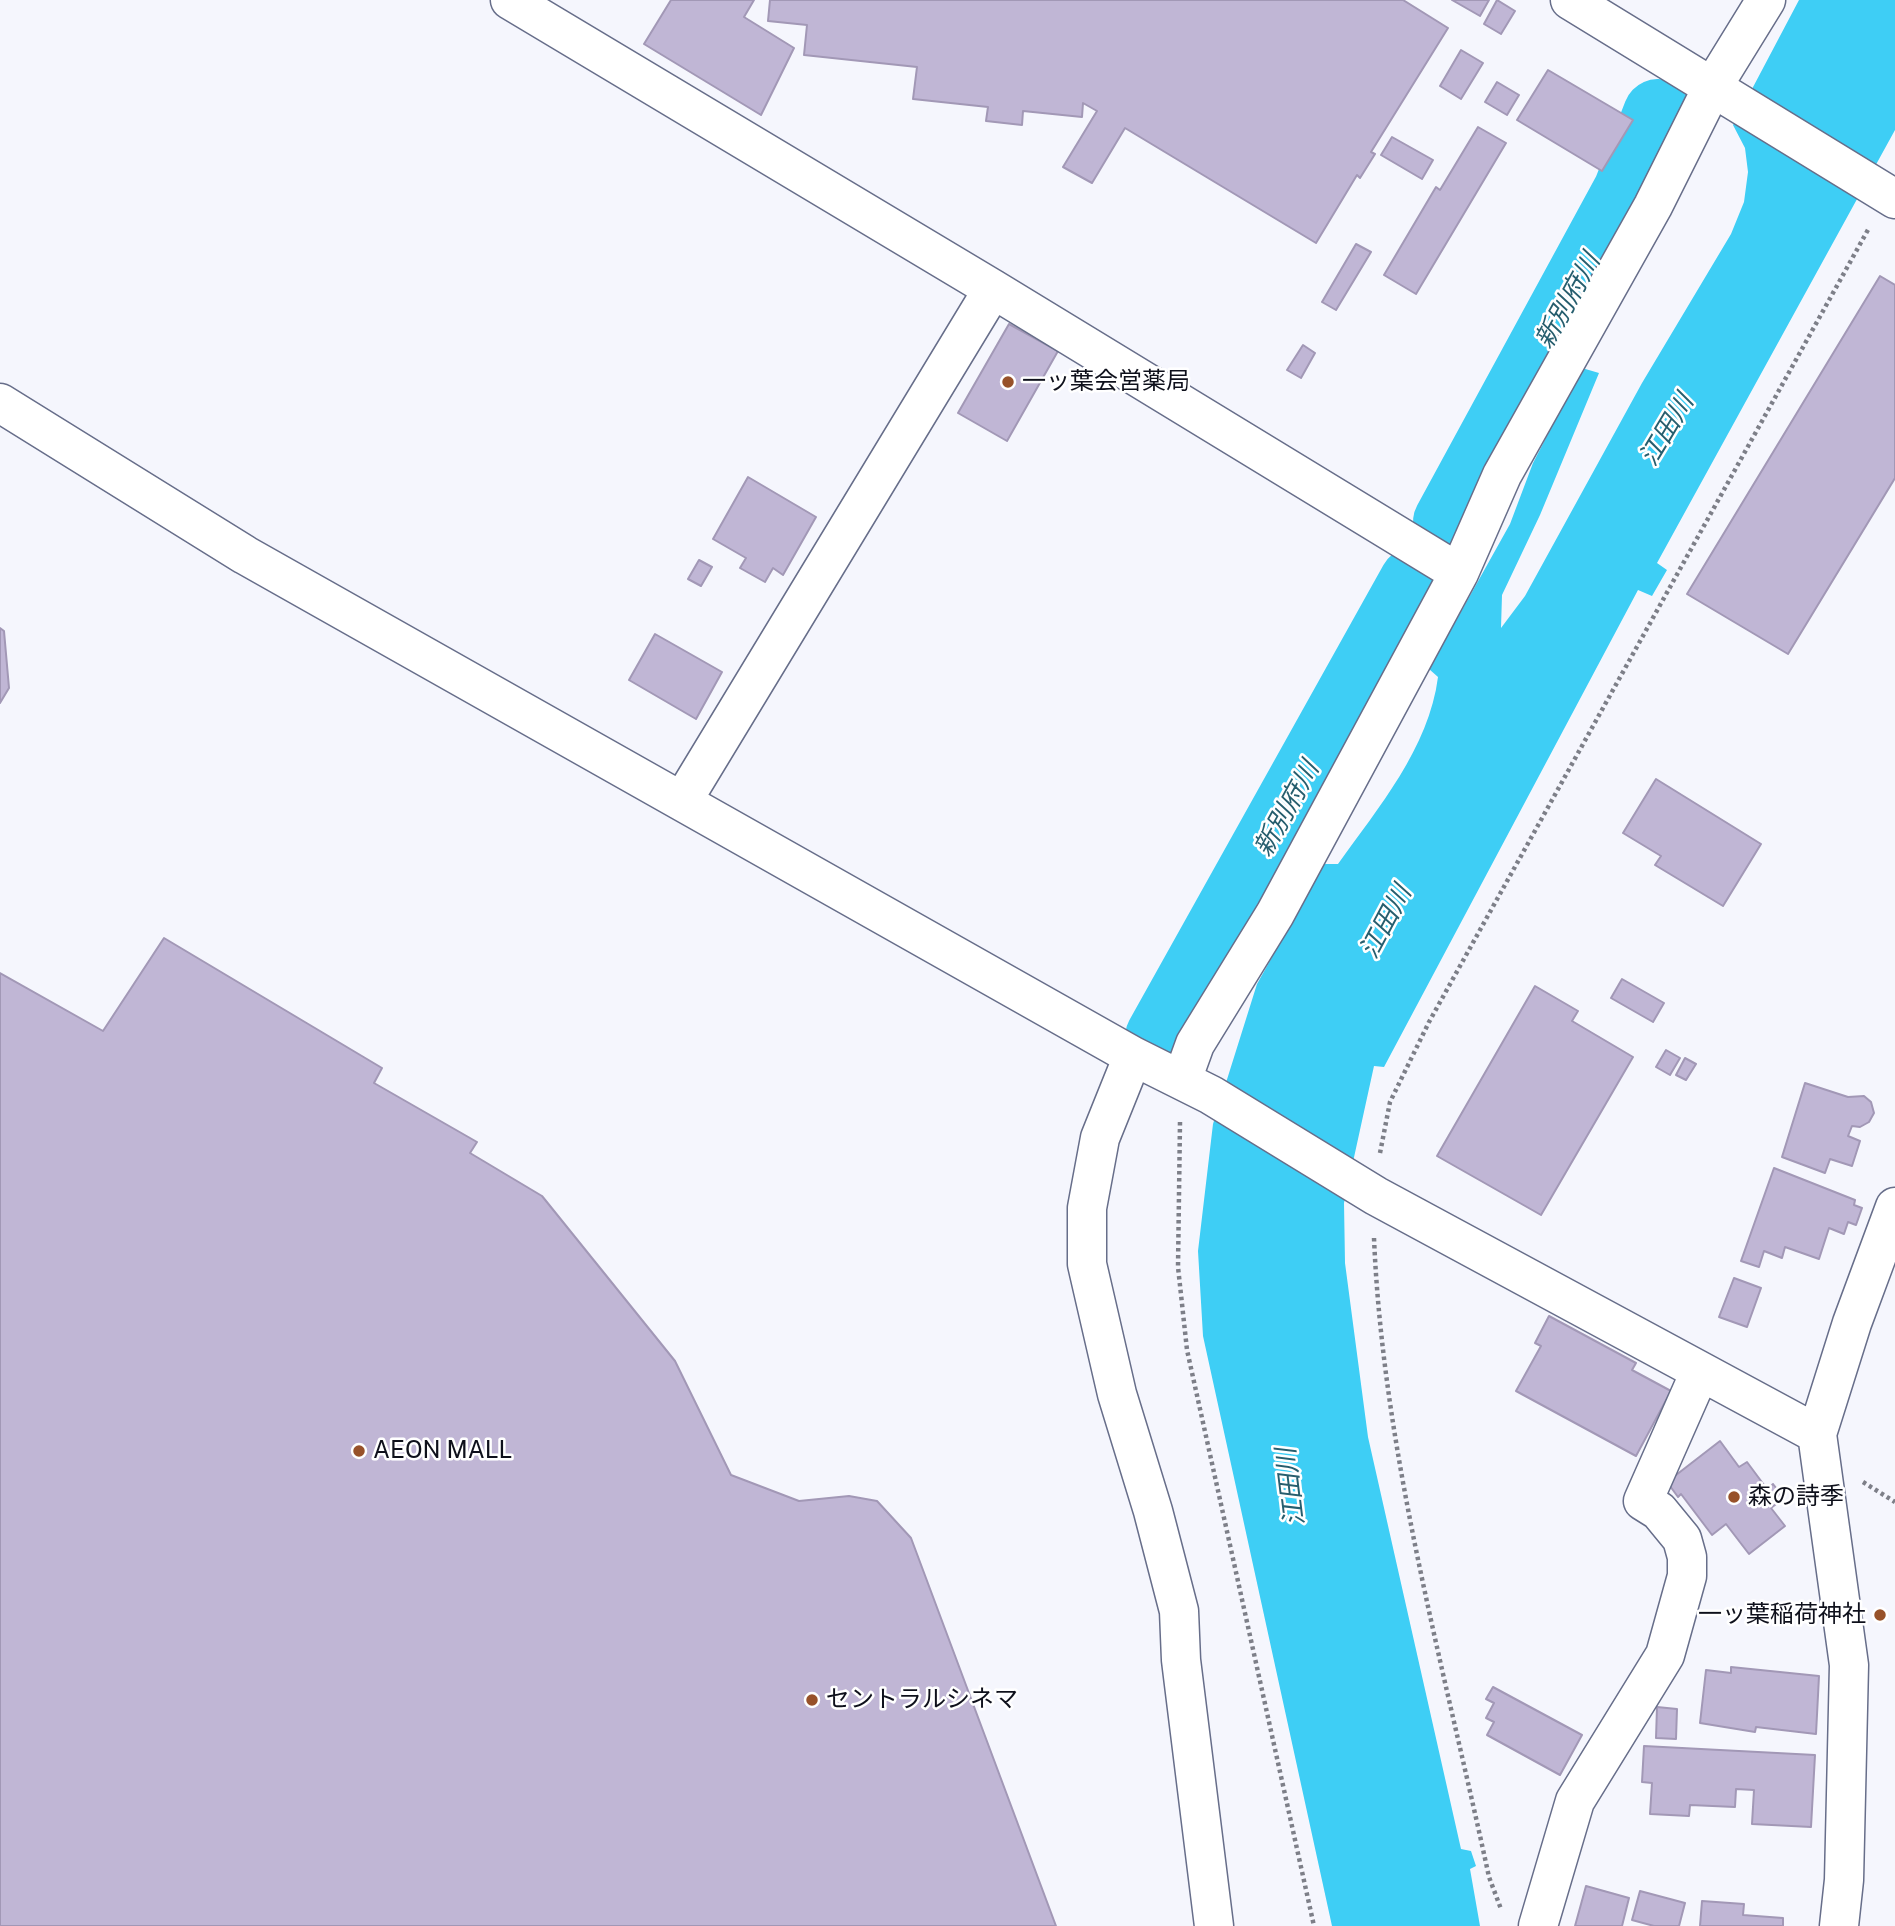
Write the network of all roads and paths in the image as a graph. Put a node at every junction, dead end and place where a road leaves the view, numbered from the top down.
1 (510, 0) edge
2 (1570, 0) edge
3 (1766, 0) edge
4 (1725, 94) junction
5 (1887, 195) edge
6 (1653, 206) junction
7 (993, 289) junction
8 (1595, 363) dead end
9 (0, 403) edge
10 (1459, 573) junction
11 (683, 800) junction
12 (1133, 1056) junction
13 (1197, 1087) junction
14 (1376, 1196) junction
15 (1895, 1208) edge
16 (1700, 1372) junction
17 (1817, 1434) junction
18 (1520, 1920) edge
19 (1214, 1926) edge
20 (1314, 1926) edge
21 (1839, 1926) edge

1 - 7 street
2 - 4 street
3 - 4 street
4 - 5 street
4 - 6 street
5 - 14 path
6 - 8 street
6 - 10 street
7 - 10 street
7 - 11 street
9 - 11 street
10 - 13 street
11 - 12 street
12 - 13 street
12 - 19 street
13 - 14 street
13 - 20 path
14 - 16 street
14 - 18 path
15 - 17 street
16 - 17 street
16 - 18 street
17 - 21 street

